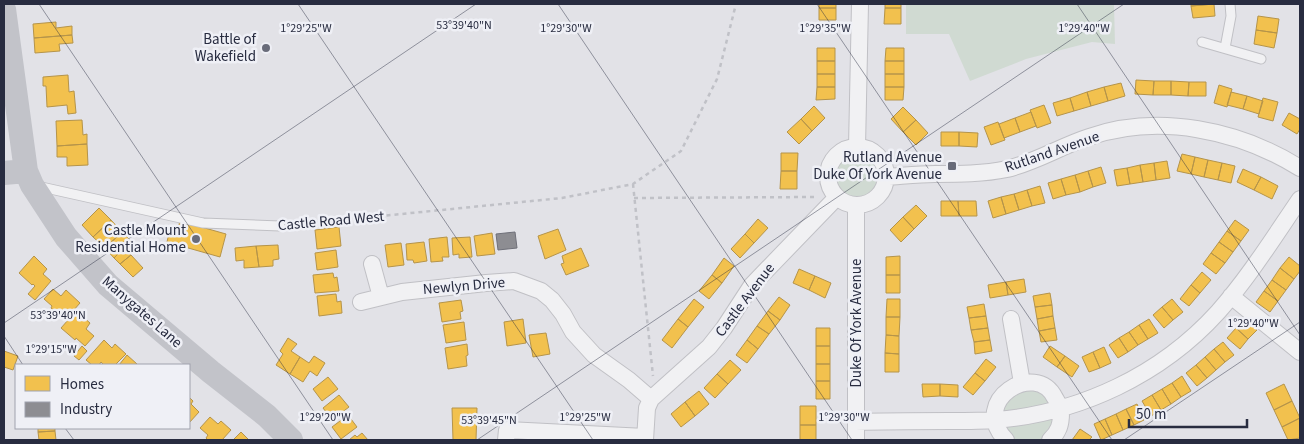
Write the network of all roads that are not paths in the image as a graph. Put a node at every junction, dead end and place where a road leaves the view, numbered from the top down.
1 (860, 4) edge
2 (1230, 4) edge
3 (5, 22) edge
4 (1202, 42) dead end
5 (1225, 48) junction
6 (1261, 58) dead end
7 (857, 147) junction
8 (1300, 168) edge
9 (20, 176) edge
10 (886, 177) junction
11 (837, 197) junction
12 (1300, 199) edge
13 (856, 205) junction
14 (280, 226) road end
15 (372, 264) dead end
16 (1231, 296) junction
17 (381, 297) junction
18 (361, 302) dead end
19 (1011, 319) dead end
20 (1300, 352) edge
21 (1022, 383) junction
22 (651, 399) junction
23 (1061, 408) junction
24 (995, 420) junction
25 (856, 422) junction
26 (645, 438) edge
27 (291, 440) edge
28 (506, 440) edge
29 (856, 440) edge
30 (1006, 440) edge
31 (1050, 440) edge

1 - 7 street
2 - 5 lane
3 - 9 street, Manygates Lane
4 - 5 lane
5 - 6 lane
7 - 10 street
7 - 11 street
8 - 10 street, Rutland Avenue
9 - 14 lane, Castle Road West
9 - 27 street, Manygates Lane
10 - 13 street
11 - 13 street
11 - 22 street, Castle Avenue
12 - 16 street
13 - 25 street, Duke Of York Avenue
15 - 17 street
16 - 20 street
16 - 23 street
17 - 18 street, Newlyn Drive
17 - 22 street, Newlyn Drive
19 - 21 street
21 - 23 street
21 - 24 street
22 - 26 street
23 - 24 street
23 - 31 street
24 - 25 street
24 - 30 street
25 - 29 street, Duke Of York Avenue
26 - 28 street

